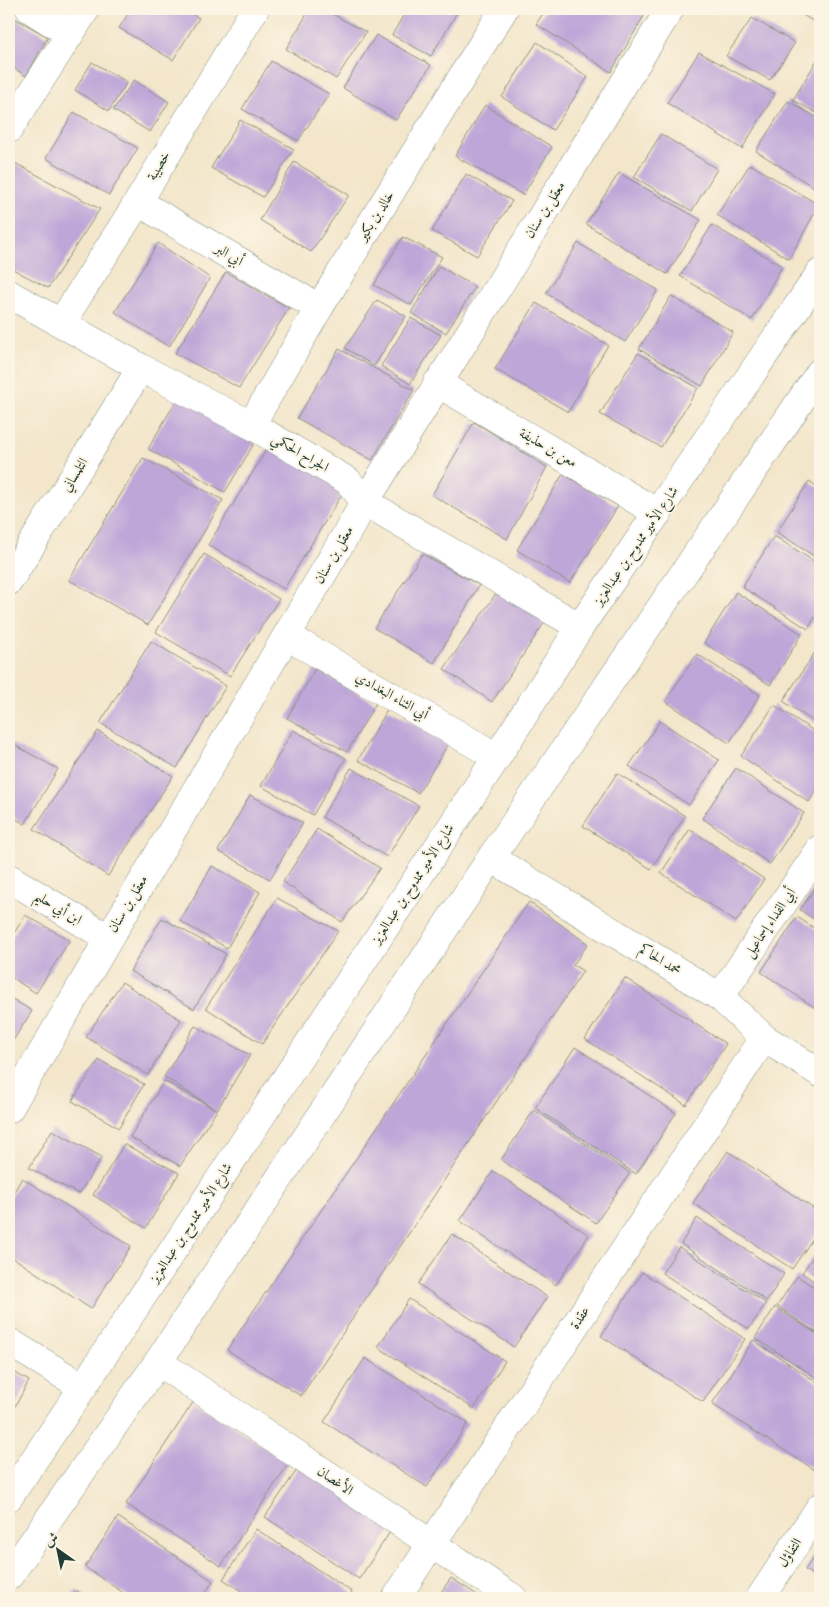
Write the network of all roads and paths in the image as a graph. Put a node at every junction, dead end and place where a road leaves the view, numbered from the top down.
1 (30, 9) edge
2 (86, 9) edge
3 (256, 9) edge
4 (504, 9) edge
5 (670, 9) edge
6 (70, 34) junction
7 (9, 129) edge
8 (138, 202) junction
9 (820, 273) edge
10 (9, 294) edge
11 (319, 308) junction
12 (61, 323) junction
13 (141, 368) junction
14 (820, 372) edge
15 (437, 384) junction
16 (250, 425) junction
17 (365, 502) junction
18 (658, 513) junction
19 (9, 581) edge
20 (580, 627) junction
21 (287, 636) junction
22 (497, 756) junction
23 (820, 849) edge
24 (491, 858) junction
25 (9, 878) edge
26 (108, 938) junction
27 (720, 997) junction
28 (764, 1038) junction
29 (820, 1073) edge
30 (9, 1108) edge
31 (9, 1342) edge
32 (158, 1362) junction
33 (83, 1387) junction
34 (9, 1497) edge
35 (820, 1507) edge
36 (431, 1544) junction
37 (9, 1576) edge
38 (772, 1594) edge
39 (396, 1598) edge
40 (514, 1598) edge

1 - 6 street
2 - 6 street
3 - 8 street, خصيبة
4 - 11 street, خالد بن بكير
5 - 15 street, معقل بن سنان
6 - 7 street
8 - 11 street, أبي البر
8 - 12 street, خصيبة
9 - 18 street, شارع الأمير ممدوح بن عبدالعزيز
10 - 12 street, الجراح الحكمي
11 - 16 street, خالد بن بكير
12 - 13 street, الجراح الحكمي
13 - 16 street, الجراح الحكمي
13 - 19 street, التلمساني
14 - 24 street
15 - 17 street, معقل بن سنان
15 - 18 street, معن بن حذيفة
16 - 17 street, الجراح الحكمي
17 - 20 street, الجراح الحكمي
17 - 21 street, معقل بن سنان
18 - 20 street, شارع الأمير ممدوح بن عبدالعزيز
20 - 22 street, شارع الأمير ممدوح بن عبدالعزيز
21 - 22 street, أبي الثناء البغدادي
21 - 26 street, معقل بن سنان
22 - 33 street, شارع الأمير ممدوح بن عبدالعزيز
23 - 27 street, أبي الفداء إسماعيل
24 - 27 street, محمد الحاكم
24 - 32 street
25 - 26 street, ابن أبي حليم
26 - 30 street, معقل بن سنان
27 - 28 street, محمد الحاكم
28 - 29 street, محمد الحاكم
28 - 36 street, عقدة
31 - 33 street
32 - 36 street, الأغصان
32 - 37 street
33 - 34 street, شارع الأمير ممدوح بن عبدالعزيز
35 - 38 street, التفاؤل
36 - 39 street, عقدة
36 - 40 street, الأغصان

